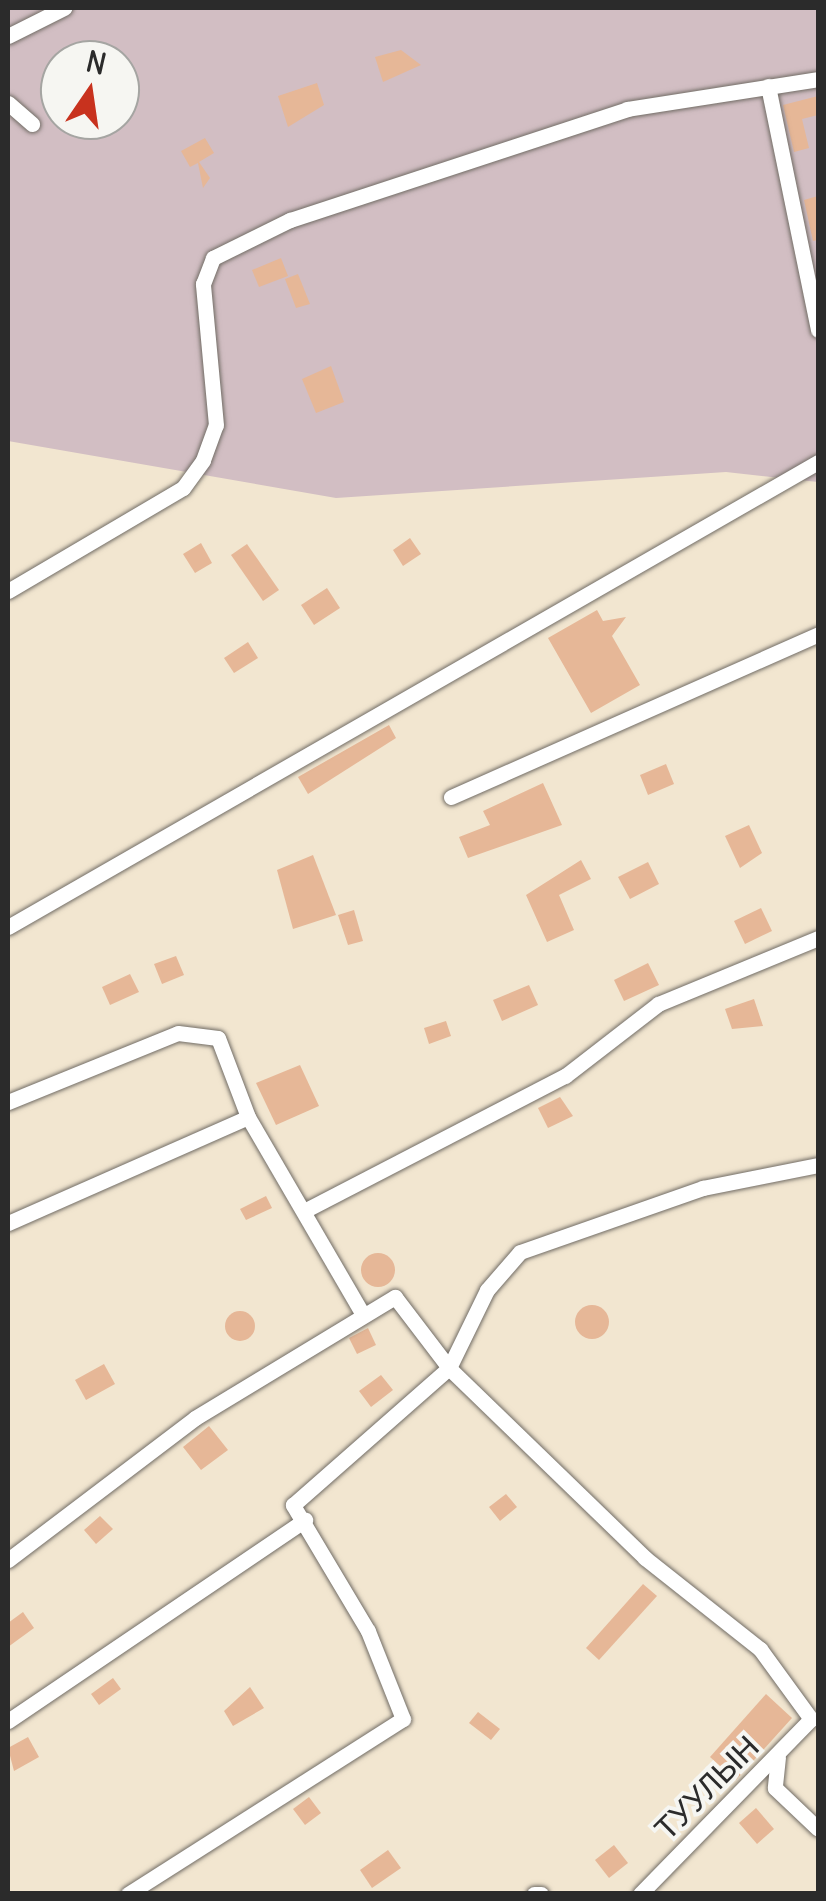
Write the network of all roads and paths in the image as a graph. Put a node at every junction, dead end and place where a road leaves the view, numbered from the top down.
1 (64, 8) edge
2 (8, 36) edge
3 (818, 79) edge
4 (768, 86) junction
5 (8, 103) edge
6 (32, 124) dead end
7 (818, 330) edge
8 (818, 462) edge
9 (8, 590) edge
10 (818, 634) edge
11 (450, 797) dead end
12 (8, 927) edge
13 (818, 938) edge
14 (8, 1102) edge
15 (248, 1118) junction
16 (818, 1165) edge
17 (306, 1210) junction
18 (8, 1224) edge
19 (362, 1313) junction
20 (449, 1368) junction
21 (305, 1520) junction
22 (8, 1560) edge
23 (815, 1718) edge
24 (8, 1722) edge
25 (778, 1756) junction
26 (818, 1829) edge
27 (128, 1894) edge
28 (640, 1894) edge

1 - 2 street
3 - 4 street
4 - 7 street
4 - 9 street
5 - 6 street
8 - 12 street
10 - 11 street
13 - 17 street
14 - 15 street
15 - 17 street
15 - 18 street
16 - 20 street
17 - 19 street
19 - 20 street
19 - 22 street
20 - 21 street
20 - 23 street
21 - 24 street
21 - 27 street
23 - 25 street, ТУУЛЫН
25 - 26 street
25 - 28 street, ТУУЛЫН

